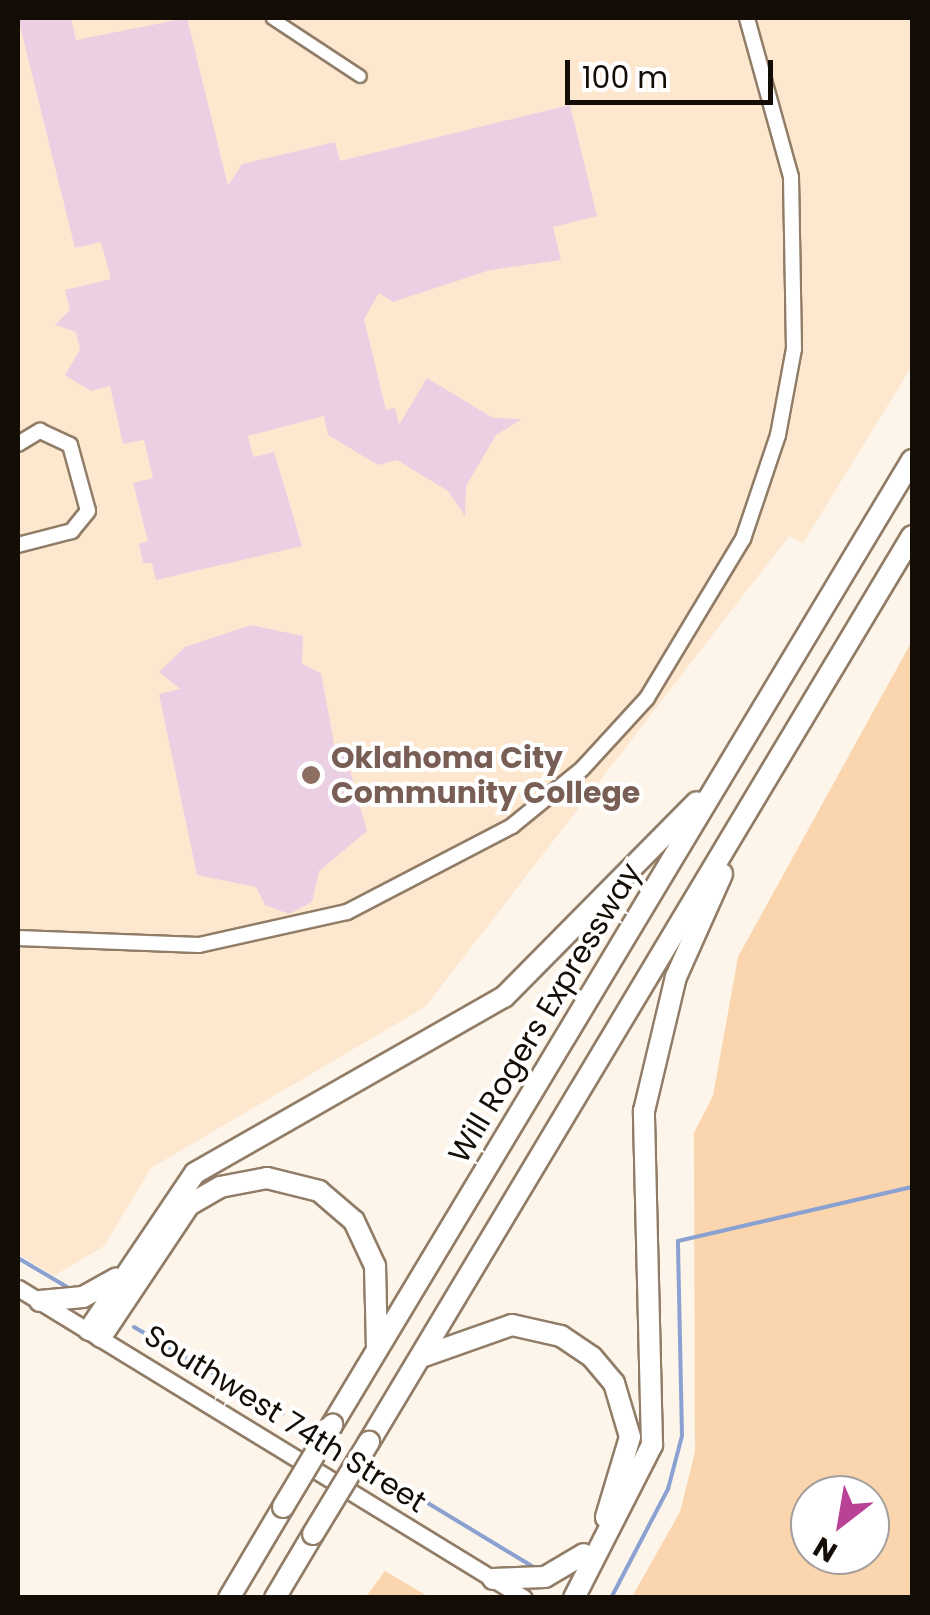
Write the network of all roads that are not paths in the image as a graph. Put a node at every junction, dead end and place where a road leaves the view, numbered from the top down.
1 (272, 18) edge
2 (747, 18) edge
3 (360, 76) dead end
4 (18, 444) edge
5 (912, 460) edge
6 (912, 536) edge
7 (18, 545) edge
8 (720, 780) junction
9 (759, 790) junction
10 (18, 938) edge
11 (122, 1275) junction
12 (18, 1288) edge
13 (40, 1301) junction
14 (95, 1334) junction
15 (376, 1351) junction
16 (420, 1358) junction
17 (584, 1554) junction
18 (493, 1578) junction
19 (228, 1598) edge
20 (275, 1598) edge
21 (524, 1598) edge
22 (558, 1598) edge
23 (574, 1598) edge

1 - 3 street
2 - 10 street
4 - 7 street
5 - 8 highway, Will Rogers Expressway
6 - 9 highway
8 - 11 highway
8 - 15 highway, Will Rogers Expressway
9 - 16 highway
9 - 23 highway
11 - 13 highway
11 - 14 highway
12 - 13 main road, Southwest 74th Street
13 - 14 main road, Southwest 74th Street
14 - 15 highway
14 - 18 main road, Southwest 74th Street
15 - 19 highway, Will Rogers Expressway, bridge
16 - 17 highway
16 - 20 highway, bridge
17 - 18 highway
17 - 22 highway
18 - 21 main road, Southwest 74th Street

